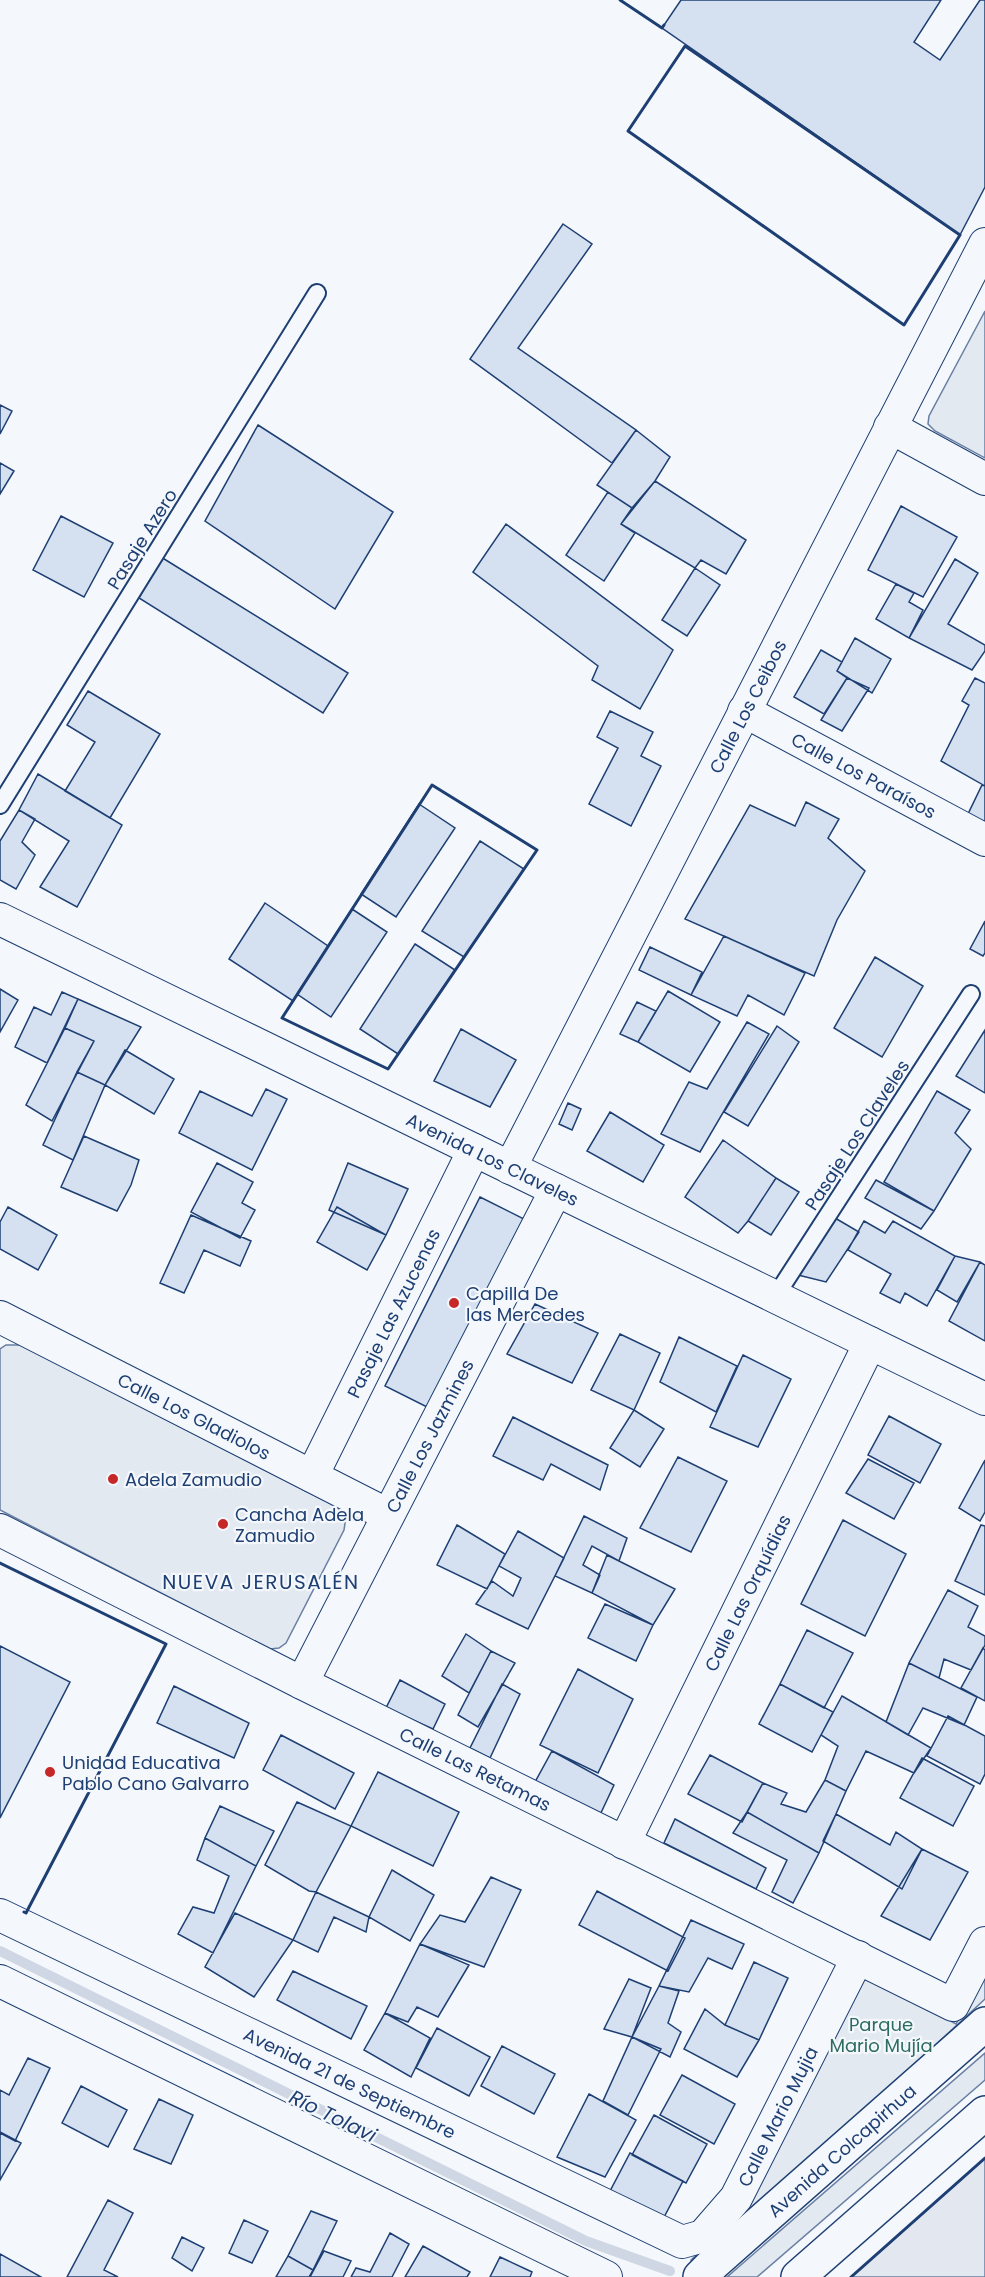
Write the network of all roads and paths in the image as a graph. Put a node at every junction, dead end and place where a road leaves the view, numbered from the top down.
1 (985, 244) edge
2 (317, 293) dead end
3 (890, 427) junction
4 (985, 479) edge
5 (744, 711) junction
6 (0, 805) edge
7 (985, 840) edge
8 (0, 919) edge
9 (971, 994) dead end
10 (474, 1150) junction
11 (510, 1168) junction
12 (556, 1190) junction
13 (775, 1297) junction
14 (0, 1317) edge
15 (870, 1343) junction
16 (985, 1399) edge
17 (312, 1476) junction
18 (388, 1515) junction
19 (0, 1530) edge
20 (302, 1683) junction
21 (624, 1843) junction
22 (0, 1915) edge
23 (985, 1943) edge
24 (858, 1957) junction
25 (0, 1981) edge
26 (985, 2024) edge
27 (985, 2113) edge
28 (703, 2236) joint
29 (606, 2277) edge
30 (700, 2277) edge
31 (798, 2277) edge

1 - 3 street, Calle Los Ceibos
2 - 6 lane, Pasaje Azero
3 - 4 street
3 - 5 street, Calle Los Ceibos
5 - 7 street, Calle Los Paraísos
5 - 11 street, Calle Los Ceibos
8 - 10 street, Avenida Los Claveles
9 - 13 lane, Pasaje Los Claveles
10 - 11 street, Avenida Los Claveles
10 - 17 street, Pasaje Las Azucenas
11 - 12 street, Avenida Los Claveles
12 - 13 street, Avenida Los Claveles
12 - 18 street, Calle Los Jazmines
13 - 15 street, Avenida Los Claveles
14 - 17 street, Calle Los Gladiolos
15 - 16 street, Avenida Los Claveles
15 - 21 street, Calle Las Orquídias
17 - 18 street, Calle Los Gladiolos
18 - 20 street, Calle Los Jazmines
19 - 20 street, Calle Las Retamas
20 - 21 street, Calle Las Retamas
21 - 24 street, Calle Las Retamas
22 - 28 street, Avenida 21 de Septiembre
23 - 24 street, Calle Las Retamas
24 - 28 street, Calle Mario Mujia
25 - 29 street
26 - 30 main road, Avenida Colcapirhua
27 - 31 main road

